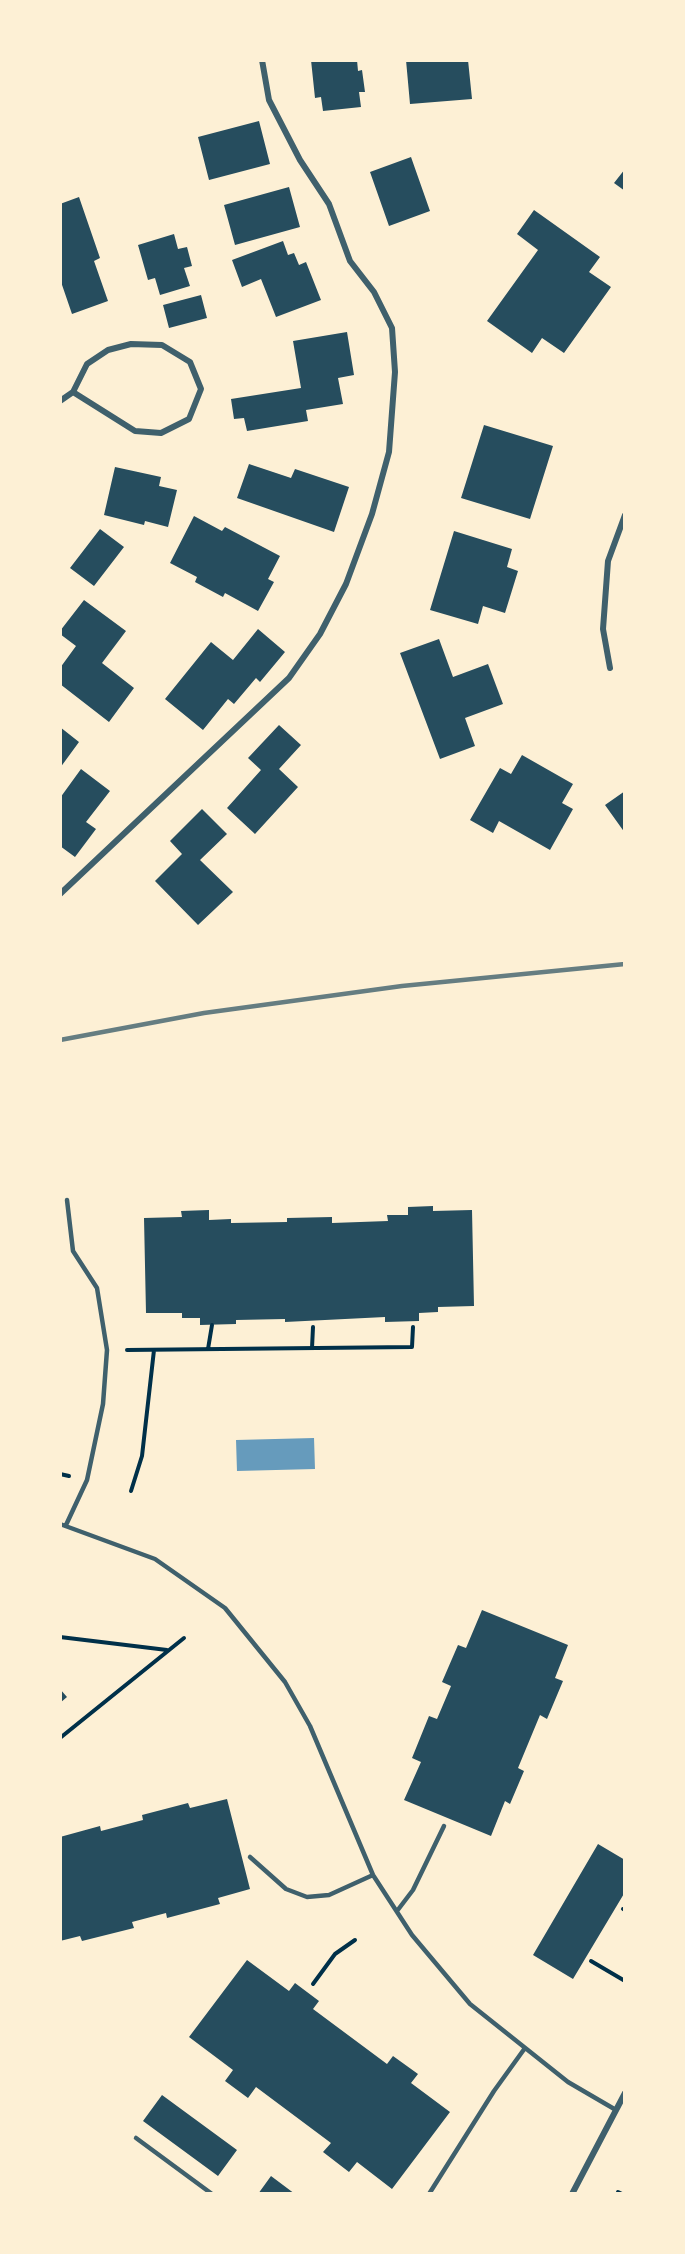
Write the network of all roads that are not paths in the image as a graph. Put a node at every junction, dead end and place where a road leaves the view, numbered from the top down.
1 (262, 60) edge
2 (74, 392) junction
3 (60, 401) edge
4 (625, 515) edge
5 (610, 668) dead end
6 (60, 894) edge
7 (67, 1200) dead end
8 (63, 1525) edge
9 (444, 1826) dead end
10 (250, 1857) dead end
11 (373, 1875) junction
12 (397, 1911) junction
13 (525, 2048) junction
14 (625, 2093) edge
15 (616, 2110) junction
16 (136, 2138) dead end
17 (212, 2194) edge
18 (429, 2194) edge
19 (572, 2194) edge

1 - 6 street
2 - 2 street
2 - 3 street
4 - 5 street
7 - 8 lane
8 - 11 lane
9 - 12 lane
10 - 11 lane
11 - 12 lane
12 - 13 lane
13 - 15 lane
13 - 18 lane
14 - 15 street
15 - 19 street
16 - 17 lane

